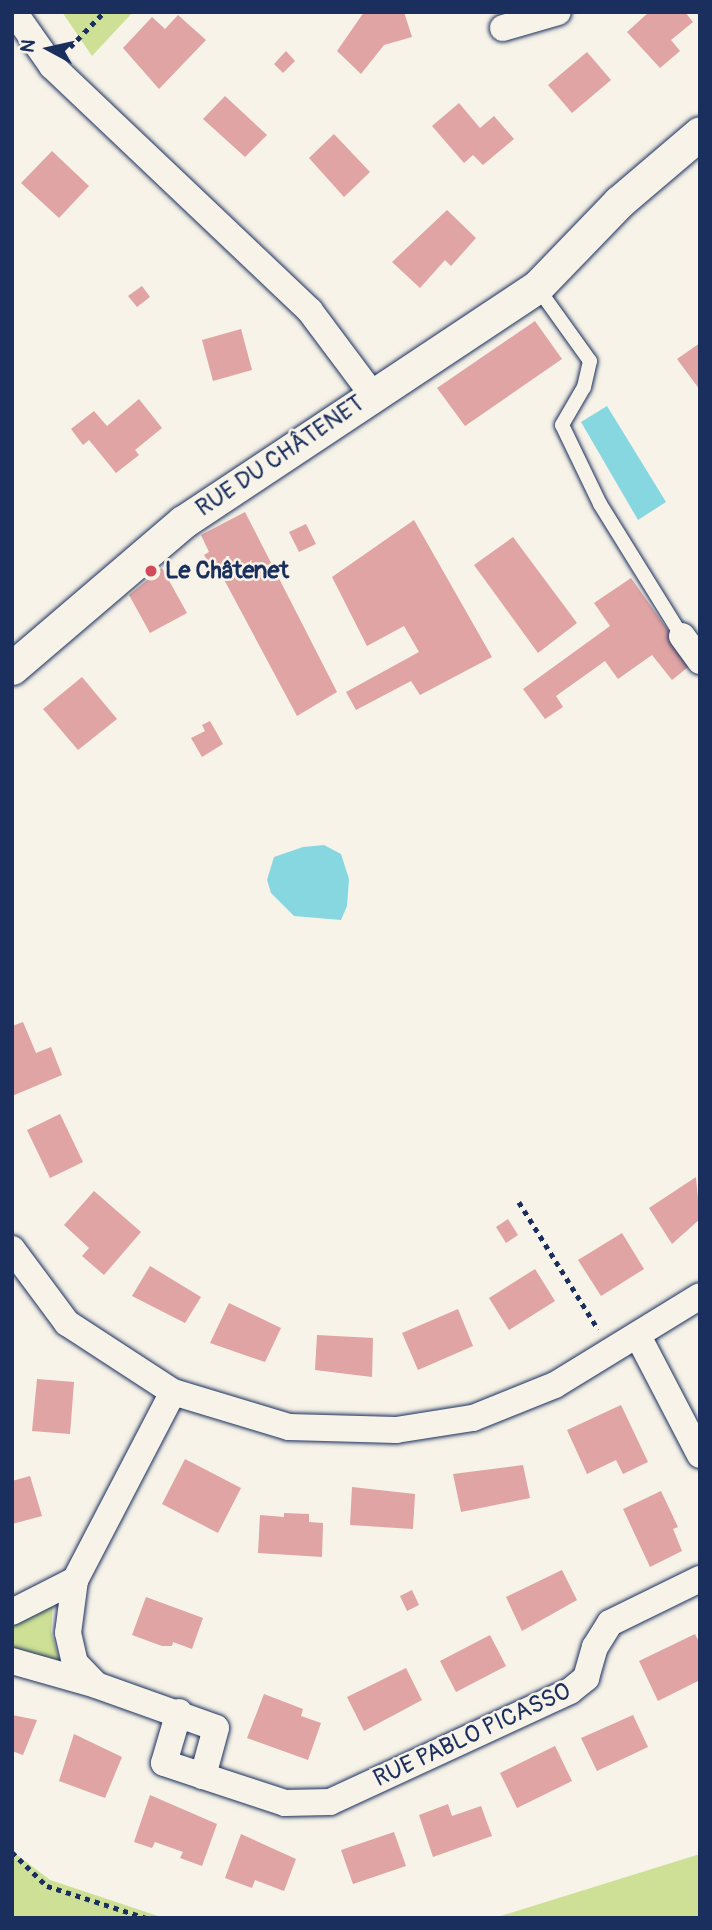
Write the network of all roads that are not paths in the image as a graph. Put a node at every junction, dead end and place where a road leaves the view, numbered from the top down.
1 (14, 12) edge
2 (558, 12) edge
3 (503, 28) dead end
4 (700, 133) edge
5 (537, 287) junction
6 (372, 394) junction
7 (682, 636) joint
8 (700, 661) edge
9 (12, 668) edge
10 (12, 1250) edge
11 (700, 1296) edge
12 (638, 1336) junction
13 (173, 1392) junction
14 (700, 1455) edge
15 (700, 1579) edge
16 (75, 1580) junction
17 (12, 1612) edge
18 (12, 1661) edge
19 (96, 1685) junction
20 (179, 1712) junction
21 (203, 1776) junction

1 - 6 street, RUE DU CHÂTENET
2 - 3 street
4 - 5 street
5 - 6 street
5 - 7 lane
6 - 9 street, RUE DU CHÂTENET
7 - 8 street
10 - 13 street
11 - 12 street
12 - 13 street
12 - 14 street
13 - 16 street
15 - 21 street, RUE PABLO PICASSO
16 - 17 street
16 - 19 street
18 - 19 street
19 - 20 street
20 - 21 street
20 - 21 street, RUE PABLO PICASSO

